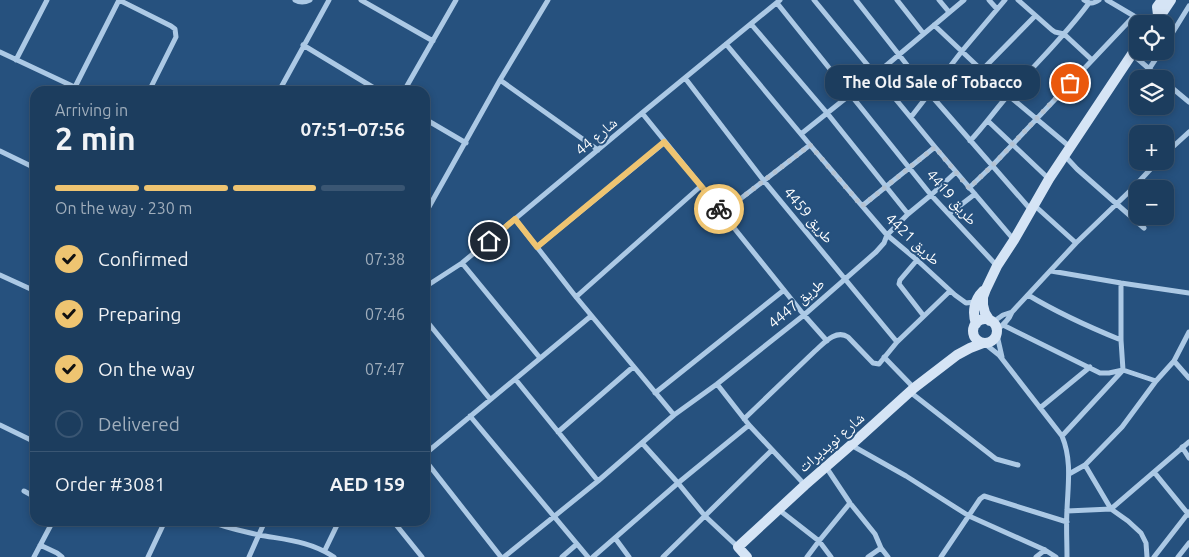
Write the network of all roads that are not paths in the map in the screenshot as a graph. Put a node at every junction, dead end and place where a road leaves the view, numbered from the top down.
1 (47, 0) edge
2 (119, 0) edge
3 (295, 0) edge
4 (310, 0) edge
5 (329, 0) edge
6 (362, 0) edge
7 (456, 0) edge
8 (548, 0) edge
9 (814, 0) edge
10 (856, 0) edge
11 (897, 0) edge
12 (939, 0) edge
13 (964, 0) edge
14 (989, 0) edge
15 (1005, 0) edge
16 (1018, 0) edge
17 (1099, 0) edge
18 (1107, 0) edge
19 (1162, 0) edge
20 (1171, 0) edge
21 (778, 2) edge
22 (1087, 2) edge
23 (1189, 6) edge
24 (998, 9) junction
25 (949, 12) junction
26 (1132, 15) edge
27 (1155, 15) edge
28 (1160, 15) edge
29 (1035, 16) junction
30 (1129, 21) edge
31 (751, 24) junction
32 (934, 25) junction
33 (1174, 30) edge
34 (923, 33) junction
35 (1064, 34) junction
36 (433, 41) junction
37 (726, 44) junction
38 (303, 46) junction
39 (962, 51) junction
40 (0, 52) edge
41 (899, 55) junction
42 (1129, 57) edge
43 (16, 60) junction
44 (1092, 60) junction
45 (1143, 60) edge
46 (1156, 60) edge
47 (1150, 69) joint
48 (982, 70) junction
49 (876, 74) junction
50 (685, 78) junction
51 (500, 80) junction
52 (73, 86) edge
53 (76, 86) edge
54 (152, 86) edge
55 (282, 86) edge
56 (371, 86) edge
57 (407, 86) edge
58 (1174, 90) edge
59 (929, 93) junction
60 (850, 94) junction
61 (1008, 95) junction
62 (1189, 102) edge
63 (642, 113) junction
64 (826, 113) junction
65 (911, 117) junction
66 (1036, 118) junction
67 (988, 121) junction
68 (430, 122) edge
69 (1189, 132) edge
70 (801, 134) junction
71 (970, 141) junction
72 (664, 142) junction
73 (466, 143) junction
74 (810, 145) junction
75 (1012, 145) junction
76 (1174, 146) edge
77 (935, 147) junction
78 (598, 150) junction
79 (0, 151) edge
80 (1067, 151) junction
81 (30, 166) edge
82 (992, 166) junction
83 (910, 168) junction
84 (1149, 170) edge
85 (956, 172) junction
86 (1049, 179) junction
87 (764, 181) junction
88 (701, 186) junction
89 (886, 187) junction
90 (969, 188) junction
91 (931, 194) junction
92 (975, 194) junction
93 (1116, 204) junction
94 (430, 205) edge
95 (862, 206) junction
96 (1032, 207) junction
97 (722, 213) junction
98 (908, 214) junction
99 (949, 214) junction
100 (515, 219) junction
101 (1144, 228) dead end
102 (888, 235) junction
103 (1014, 240) junction
104 (1076, 244) junction
105 (537, 247) junction
106 (916, 260) junction
107 (462, 263) junction
108 (997, 266) junction
109 (1051, 270) junction
110 (0, 274) edge
111 (844, 279) junction
112 (1121, 283) junction
113 (430, 285) edge
114 (30, 289) edge
115 (986, 289) junction
116 (784, 290) junction
117 (950, 290) junction
118 (1189, 293) edge
119 (1028, 295) junction
120 (576, 297) junction
121 (975, 302) junction
122 (1012, 312) junction
123 (804, 315) junction
124 (924, 315) junction
125 (592, 316) junction
126 (430, 325) edge
127 (996, 326) junction
128 (975, 327) junction
129 (1189, 332) edge
130 (1120, 340) junction
131 (827, 341) junction
132 (897, 342) junction
133 (983, 343) junction
134 (957, 355) junction
135 (540, 358) junction
136 (884, 358) junction
137 (1003, 360) junction
138 (1174, 361) junction
139 (633, 367) junction
140 (1090, 367) junction
141 (1123, 370) junction
142 (1189, 378) edge
143 (516, 380) junction
144 (1156, 381) junction
145 (717, 384) junction
146 (912, 390) junction
147 (655, 393) junction
148 (490, 399) junction
149 (1040, 408) junction
150 (674, 415) junction
151 (470, 416) junction
152 (744, 419) junction
153 (749, 425) junction
154 (2, 426) edge
155 (558, 432) junction
156 (0, 433) edge
157 (1062, 436) junction
158 (30, 440) edge
159 (1189, 442) edge
160 (642, 443) junction
161 (851, 445) junction
162 (1182, 448) junction
163 (430, 450) edge
164 (772, 450) junction
165 (1189, 458) edge
166 (1018, 464) dead end
167 (1084, 465) junction
168 (430, 466) edge
169 (826, 467) junction
170 (1154, 472) junction
171 (1069, 474) junction
172 (598, 482) junction
173 (678, 483) junction
174 (805, 485) junction
175 (24, 491) dead end
176 (30, 494) edge
177 (850, 503) junction
178 (778, 509) junction
179 (1111, 509) junction
180 (1067, 511) junction
181 (1189, 514) edge
182 (555, 516) junction
183 (705, 516) junction
184 (969, 516) junction
185 (1067, 522) junction
186 (50, 526) edge
187 (163, 526) edge
188 (226, 526) edge
189 (262, 526) edge
190 (336, 526) edge
191 (397, 526) edge
192 (258, 534) junction
193 (615, 538) junction
194 (818, 541) junction
195 (577, 544) junction
196 (40, 545) junction
197 (738, 547) junction
198 (1188, 547) edge
199 (881, 548) junction
200 (324, 550) junction
201 (1045, 550) junction
202 (669, 552) junction
203 (34, 557) edge
204 (62, 557) edge
205 (148, 557) edge
206 (249, 557) edge
207 (334, 557) edge
208 (422, 557) edge
209 (503, 557) edge
210 (562, 557) edge
211 (588, 557) edge
212 (594, 557) edge
213 (629, 557) edge
214 (663, 557) edge
215 (673, 557) edge
216 (747, 557) edge
217 (807, 557) edge
218 (831, 557) edge
219 (868, 557) edge
220 (888, 557) edge
221 (941, 557) edge
222 (1036, 557) edge
223 (1056, 557) edge
224 (1067, 557) edge
225 (1147, 557) edge
226 (1154, 557) edge
227 (1178, 557) edge

1 - 43 street
2 - 53 street
2 - 54 street
3 - 4 street
5 - 38 street
6 - 36 street
7 - 36 street
8 - 51 street
9 - 49 street
10 - 41 street
11 - 34 street
12 - 25 street
13 - 25 street
14 - 24 street
15 - 24 street
16 - 29 street
17 - 22 street
18 - 26 street
19 - 27 street
20 - 28 street
21 - 31 street, شارع 44
21 - 60 street, طريق 4419
22 - 35 street
23 - 33 street
24 - 39 street
25 - 32 street
29 - 35 street
29 - 48 street
30 - 44 street
31 - 37 street, شارع 44
31 - 64 street
32 - 34 street
32 - 39 street
34 - 41 street
35 - 44 street
35 - 61 street
36 - 57 street
37 - 50 street, شارع 44
37 - 70 street, طريق 4421
38 - 55 street
38 - 56 street
39 - 48 street
39 - 59 street
40 - 43 street
41 - 49 street
41 - 59 street
42 - 80 street
43 - 52 street
44 - 66 street
45 - 47 street
46 - 47 street
48 - 61 street
49 - 60 street
49 - 65 street
50 - 63 street, شارع 44
50 - 87 street, طريق 4459
51 - 73 street
51 - 78 street
58 - 62 street
59 - 65 street
59 - 71 street
60 - 64 street
60 - 83 street, طريق 4419
61 - 66 street
61 - 67 street
63 - 72 street
63 - 78 street, شارع 44
64 - 70 street
64 - 89 street
65 - 77 street
66 - 75 street
66 - 80 street
67 - 71 street
67 - 75 street
68 - 73 street
69 - 76 street
70 - 74 street, طريق 4421
71 - 82 street
72 - 88 street
72 - 105 street
73 - 94 street
74 - 87 street
74 - 95 street, طريق 4421
75 - 82 street
75 - 86 street
77 - 83 street
77 - 85 street
78 - 100 street, شارع 44
79 - 81 street
80 - 86 street
80 - 93 street
82 - 90 street
82 - 96 street
83 - 89 street
83 - 91 street, طريق 4419
84 - 93 street
85 - 90 street
85 - 91 street, طريق 4447
86 - 96 street
87 - 97 street
87 - 111 street, طريق 4459
88 - 97 street
88 - 120 street
89 - 95 street
89 - 98 street
90 - 92 street
91 - 98 street, طريق 4447
91 - 99 street, طريق 4419
92 - 99 street
92 - 103 street
93 - 101 street
93 - 104 street
95 - 102 street, طريق 4421
96 - 103 street
96 - 104 street
97 - 116 street
98 - 102 street, طريق 4447
99 - 108 street, طريق 4419
100 - 105 street
100 - 107 street, شارع 44
102 - 106 street, طريق 4421
102 - 111 street, طريق 4447
103 - 108 street
104 - 109 street
105 - 120 street
106 - 117 street, طريق 4421
106 - 124 street
107 - 113 street, شارع 44
107 - 135 street
108 - 115 street
109 - 112 street
109 - 119 street
110 - 114 street
111 - 123 street, طريق 4447
111 - 132 street, طريق 4459
112 - 118 street
112 - 130 street
115 - 121 street
115 - 127 street
116 - 123 street
116 - 147 street
117 - 121 street, طريق 4421
117 - 124 street
119 - 122 street
119 - 130 street
120 - 125 street
121 - 128 street
122 - 127 street
122 - 127 street
123 - 131 street
123 - 145 street, طريق 4447
124 - 132 street
125 - 135 street
125 - 139 street
126 - 148 street
127 - 128 street
127 - 133 street
127 - 137 street
127 - 140 street
128 - 133 street
128 - 134 street, شارع نويديرات
129 - 138 street
130 - 141 street
131 - 136 street
131 - 152 street
132 - 136 street
133 - 134 street, شارع نويديرات
133 - 137 street
134 - 146 street, شارع نويديرات
135 - 143 street
136 - 146 street
137 - 149 street
138 - 142 street
138 - 144 street
139 - 147 street
139 - 155 street
140 - 141 street
140 - 149 street
141 - 144 street
141 - 157 street
143 - 148 street
143 - 155 street
144 - 167 street
145 - 150 street, طريق 4447
145 - 152 street
146 - 161 street, شارع نويديرات
146 - 166 street
147 - 150 street
148 - 151 street
149 - 157 street
150 - 160 street, طريق 4447
151 - 163 street
151 - 182 street
152 - 153 street
153 - 164 street
153 - 173 street
154 - 156 street
154 - 158 street
155 - 172 street
157 - 171 street
159 - 162 street
160 - 172 street, طريق 4447
160 - 173 street
161 - 169 street, شارع نويديرات
161 - 184 street
162 - 165 street
162 - 170 street
164 - 174 street
164 - 183 street
167 - 171 street
167 - 179 street
168 - 209 street
169 - 174 street, شارع نويديرات
169 - 177 street
170 - 179 street
170 - 181 street
171 - 180 street
172 - 182 street, طريق 4447
173 - 183 street
173 - 193 street
174 - 178 street, شارع نويديرات
175 - 176 street
177 - 194 street
177 - 199 street
178 - 194 street
178 - 197 street, شارع نويديرات
179 - 180 street
179 - 225 street
180 - 185 street
181 - 226 street
182 - 195 street
182 - 209 street, طريق 4447
183 - 197 street
183 - 202 street
184 - 185 street
184 - 201 street
184 - 221 street
185 - 224 street
186 - 196 street
187 - 205 street
188 - 192 street
189 - 192 street
190 - 200 street
191 - 208 street
192 - 200 street
192 - 206 street
193 - 212 street
193 - 213 street
194 - 217 street
194 - 218 street
195 - 210 street
195 - 211 street
196 - 203 street
196 - 204 street
197 - 216 street
198 - 227 street
199 - 219 street
199 - 220 street
200 - 207 street
201 - 222 street
201 - 223 street
202 - 214 street
202 - 215 street

